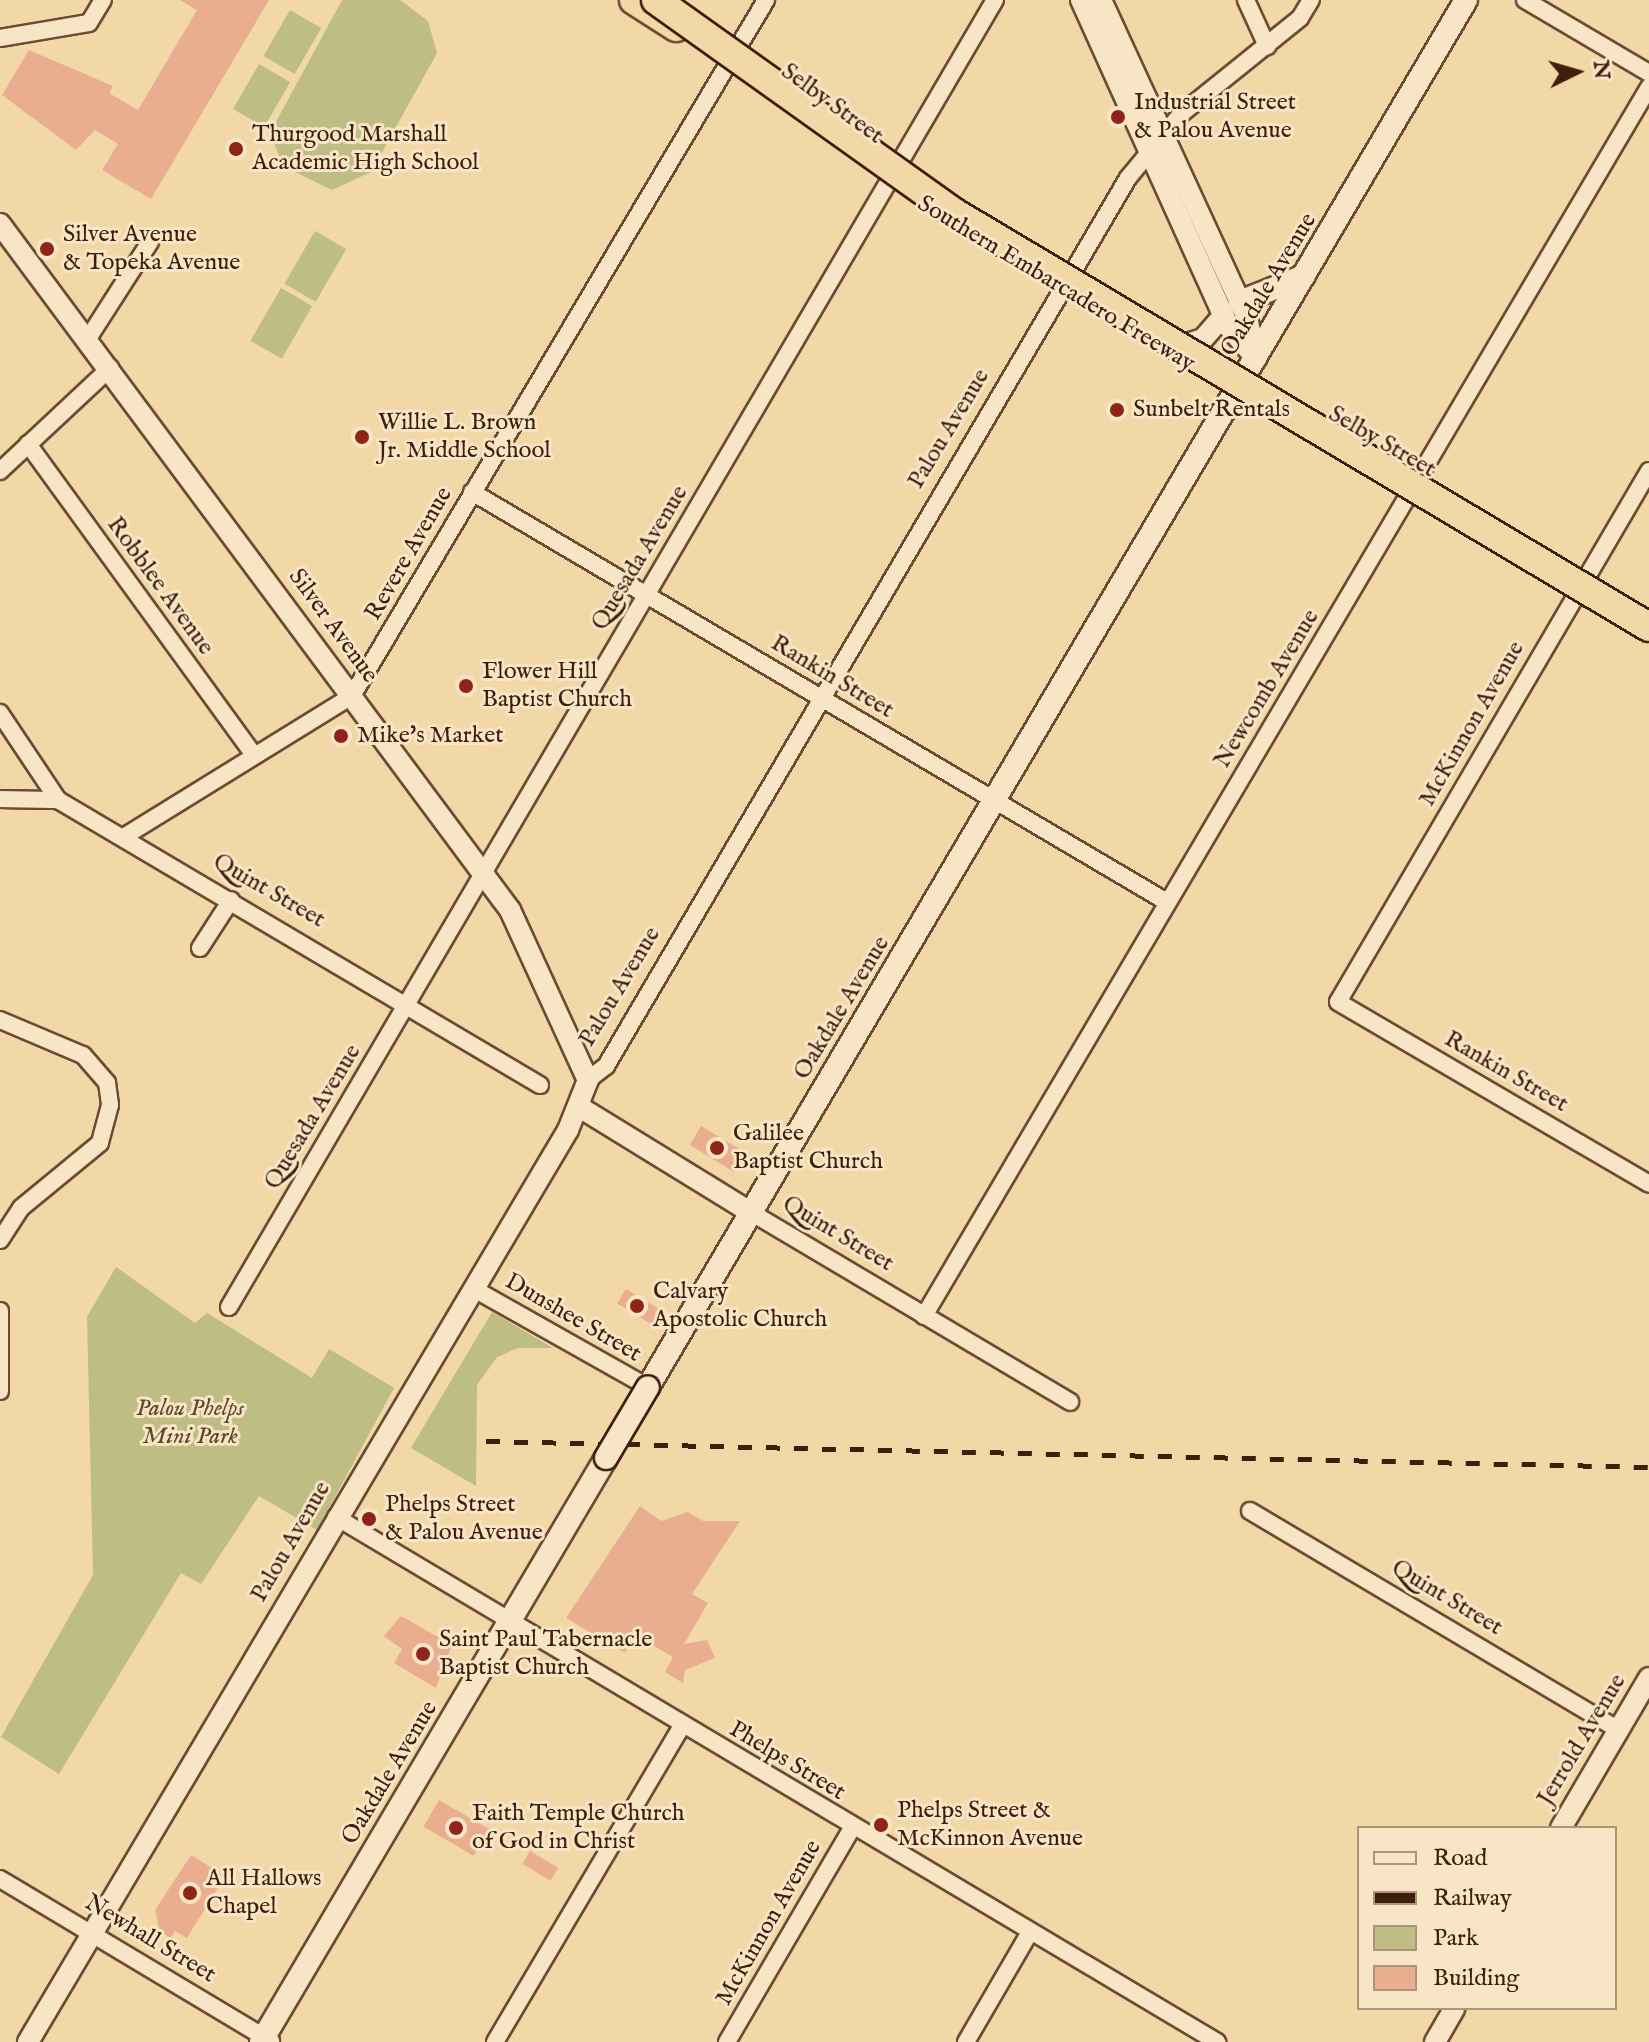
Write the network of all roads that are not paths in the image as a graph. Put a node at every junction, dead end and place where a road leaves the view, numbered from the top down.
1 (103, 0) edge
2 (634, 0) edge
3 (647, 0) edge
4 (656, 0) edge
5 (766, 0) edge
6 (995, 0) edge
7 (1081, 0) edge
8 (1101, 0) edge
9 (1246, 0) edge
10 (1311, 0) edge
11 (1466, 0) edge
12 (1525, 0) edge
13 (0, 38) edge
14 (1267, 46) junction
15 (719, 54) junction
16 (1649, 73) edge
17 (1649, 87) edge
18 (1162, 133) junction
19 (1149, 150) junction
20 (894, 178) junction
21 (1, 227) edge
22 (150, 242) dead end
23 (1305, 276) junction
24 (1066, 284) junction
25 (1232, 309) junction
26 (89, 337) junction
27 (1175, 348) junction
28 (1256, 358) junction
29 (110, 368) junction
30 (1241, 386) junction
31 (28, 444) junction
32 (0, 471) edge
33 (1649, 471) edge
34 (1414, 488) junction
35 (472, 492) junction
36 (1580, 586) junction
37 (646, 595) junction
38 (1649, 627) edge
39 (1649, 637) edge
40 (352, 696) junction
41 (820, 697) junction
42 (0, 713) edge
43 (254, 755) junction
44 (0, 799) edge
45 (58, 800) junction
46 (996, 801) junction
47 (125, 836) junction
48 (485, 876) junction
49 (231, 900) junction
50 (1167, 902) junction
51 (200, 948) dead end
52 (1338, 1002) joint
53 (407, 1005) junction
54 (0, 1020) edge
55 (588, 1080) junction
56 (540, 1085) dead end
57 (581, 1108) junction
58 (1649, 1184) edge
59 (752, 1213) junction
60 (0, 1240) edge
61 (474, 1289) junction
62 (229, 1307) dead end
63 (0, 1311) edge
64 (924, 1316) junction
65 (648, 1387) junction
66 (0, 1391) edge
67 (1070, 1402) dead end
68 (1250, 1511) dead end
69 (336, 1517) junction
70 (509, 1622) junction
71 (1649, 1678) edge
72 (682, 1726) junction
73 (1619, 1730) junction
74 (1562, 1826) edge
75 (852, 1828) junction
76 (0, 1879) edge
77 (94, 1931) junction
78 (1030, 1932) junction
79 (1454, 2010) edge
80 (266, 2040) edge
81 (1207, 2040) edge
82 (28, 2042) edge
83 (495, 2042) edge
84 (727, 2042) edge
85 (966, 2042) edge
86 (1435, 2042) edge

1 - 13 street
2 - 15 highway
3 - 15 highway, Southern Embarcadero Freeway
4 - 38 highway, Southern Embarcadero Freeway, bridge
5 - 15 street, Revere Avenue
6 - 20 street, Quesada Avenue
7 - 19 street
8 - 18 street
9 - 14 street
10 - 14 street, Palou Avenue
11 - 23 main road, Oakdale Avenue
12 - 16 street
14 - 18 street, Palou Avenue
15 - 20 street, Selby Street
15 - 35 street, Revere Avenue
15 - 39 highway, Southern Embarcadero Freeway
17 - 34 street, Newcomb Avenue
18 - 19 street, Palou Avenue
18 - 25 street
19 - 24 street, Palou Avenue
19 - 25 street
20 - 24 street, Selby Street
20 - 37 street, Quesada Avenue
21 - 26 street, Silver Avenue
22 - 26 street
23 - 25 main road
23 - 28 main road, Oakdale Avenue
24 - 27 street, Selby Street
24 - 41 street, Palou Avenue
25 - 27 street
25 - 28 street
26 - 29 street, Silver Avenue
27 - 30 street, Selby Street
28 - 30 main road, Oakdale Avenue
29 - 31 street
29 - 40 street, Silver Avenue
30 - 34 street, Selby Street
30 - 46 main road, Oakdale Avenue
31 - 32 street
31 - 43 street, Robblee Avenue
33 - 36 street, McKinnon Avenue
34 - 36 street, Selby Street
34 - 50 street, Newcomb Avenue
35 - 37 street, Rankin Street
35 - 40 street, Revere Avenue
36 - 38 street, Selby Street
36 - 52 street, McKinnon Avenue
37 - 41 street, Rankin Street
37 - 48 street, Quesada Avenue
40 - 43 street, Revere Avenue
40 - 48 street, Silver Avenue
41 - 46 street, Rankin Street
41 - 55 street, Palou Avenue
42 - 45 street, Quint Street
43 - 47 street, Revere Avenue
44 - 45 street
45 - 47 street, Quint Street
46 - 50 street, Rankin Street
46 - 59 main road, Oakdale Avenue
47 - 49 street, Quint Street
48 - 53 street, Quesada Avenue
48 - 55 street, Silver Avenue
49 - 51 street
49 - 53 street, Quint Street
50 - 64 street, Newcomb Avenue
52 - 58 street, Rankin Street
53 - 56 street, Quint Street
53 - 62 street, Quesada Avenue
54 - 60 street
55 - 57 street, Palou Avenue
57 - 59 street, Quint Street
57 - 61 street, Palou Avenue
59 - 64 street, Quint Street
59 - 65 main road, Oakdale Avenue
61 - 65 street, Dunshee Street
61 - 69 street, Palou Avenue
63 - 66 street
64 - 67 street, Quint Street
65 - 70 main road, Oakdale Avenue, bridge
68 - 73 street, Quint Street
69 - 70 street, Phelps Street
69 - 77 street, Palou Avenue
70 - 72 street, Phelps Street
70 - 80 main road, Oakdale Avenue
71 - 73 street, Jerrold Avenue
72 - 75 street, Phelps Street
72 - 83 street
73 - 74 street, Jerrold Avenue
75 - 78 street, Phelps Street
75 - 84 street, McKinnon Avenue
76 - 77 street, Newhall Street
77 - 80 street, Newhall Street
77 - 82 street, Palou Avenue
78 - 81 street, Phelps Street
78 - 85 street
79 - 86 street

